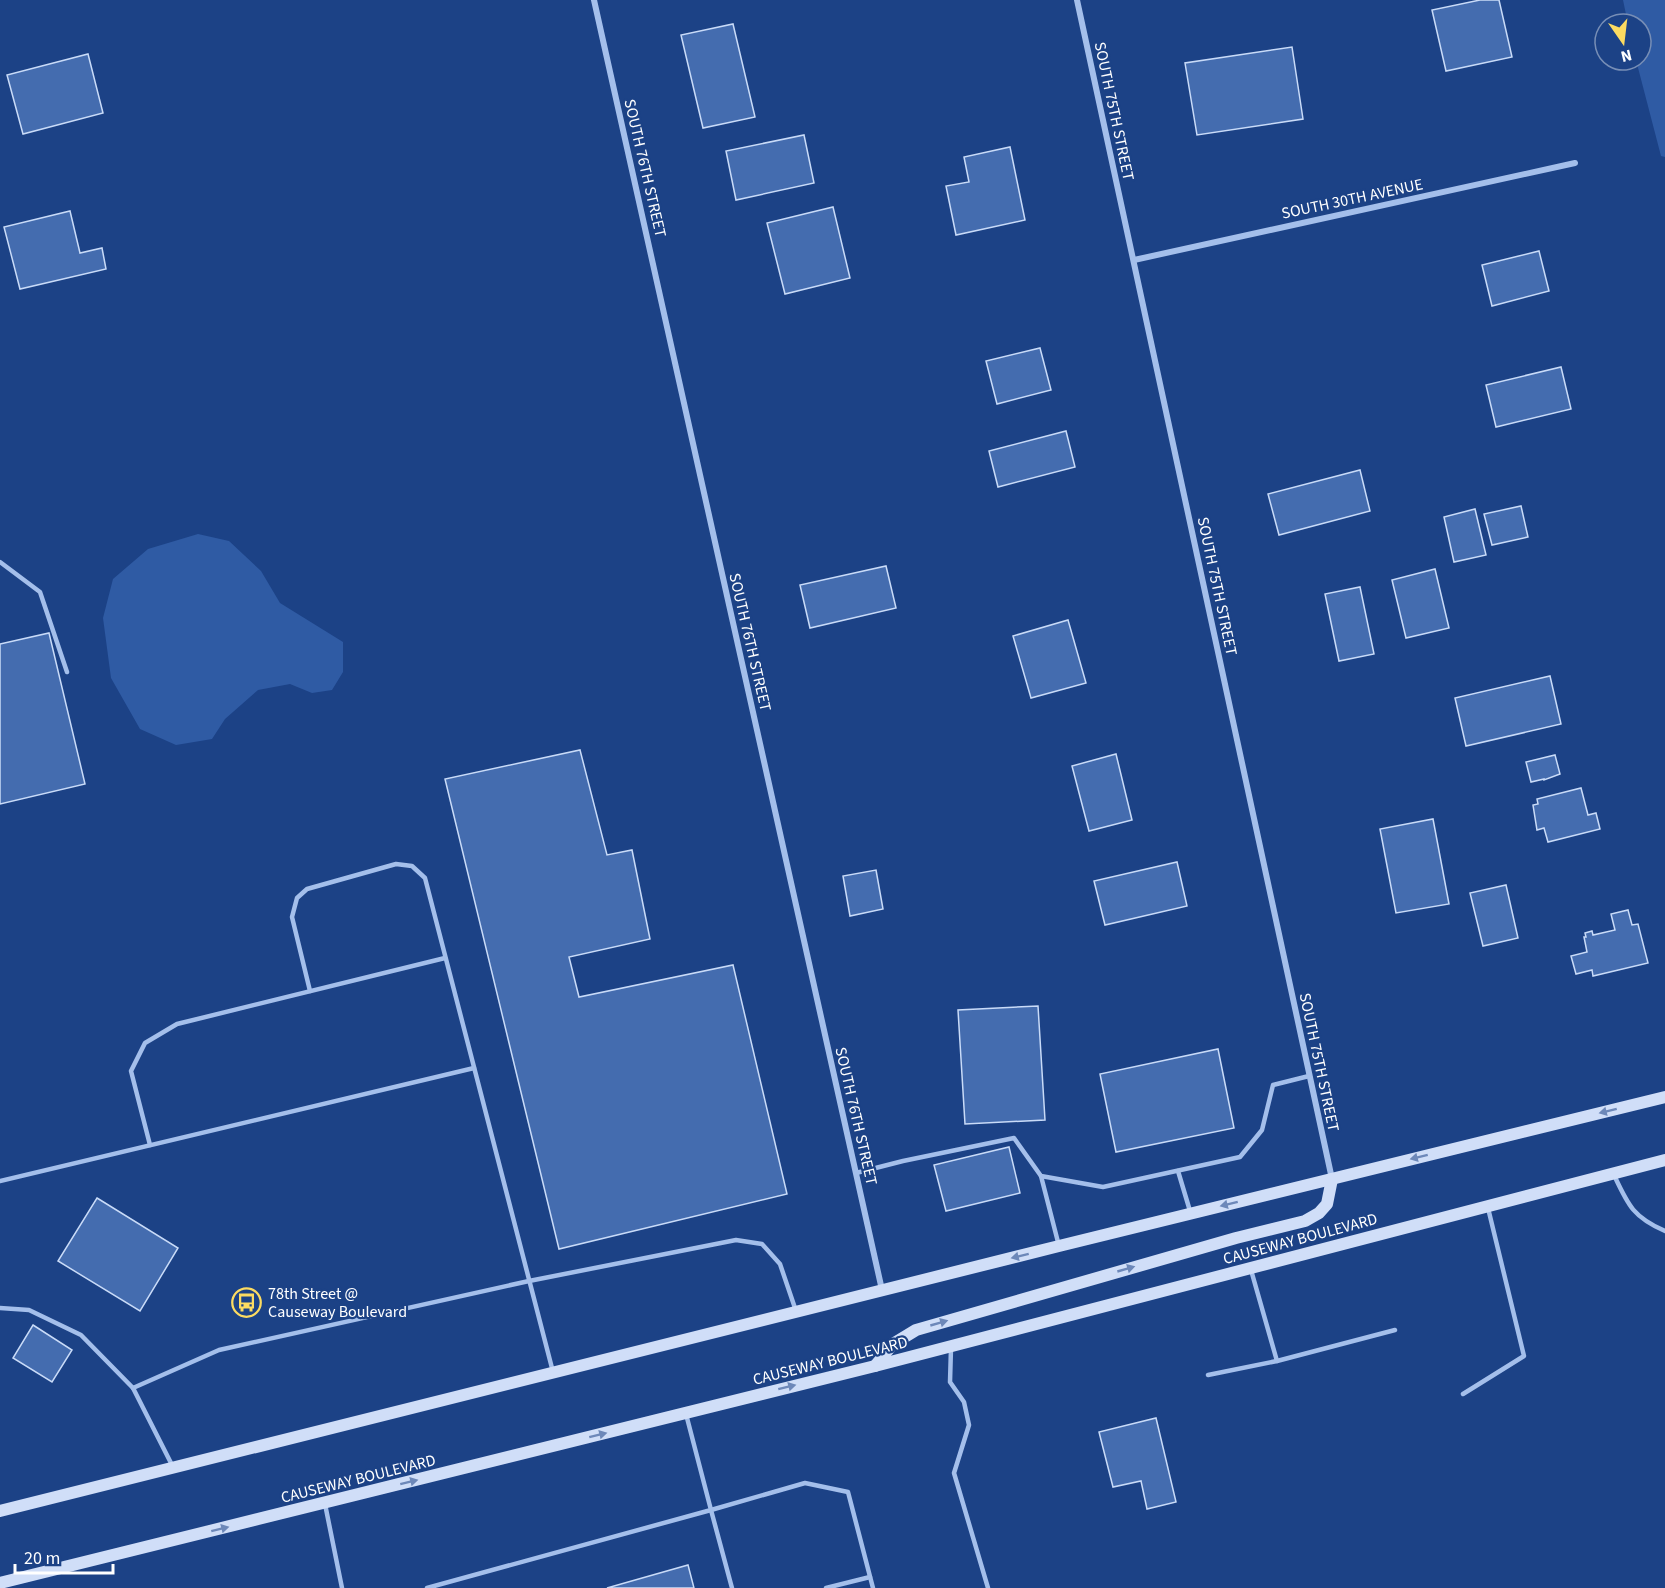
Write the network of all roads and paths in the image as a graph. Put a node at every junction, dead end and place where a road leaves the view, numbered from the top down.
1 (594, 0) edge
2 (1077, 0) edge
3 (1575, 163) dead end
4 (1134, 260) junction
5 (0, 562) edge
6 (67, 672) dead end
7 (445, 958) junction
8 (310, 991) junction
9 (474, 1068) junction
10 (1309, 1076) junction
11 (1665, 1097) edge
12 (150, 1145) junction
13 (1665, 1160) edge
14 (1178, 1171) junction
15 (856, 1173) junction
16 (1613, 1173) junction
17 (1041, 1176) junction
18 (1332, 1179) junction
19 (0, 1181) edge
20 (1488, 1206) junction
21 (1191, 1214) junction
22 (1665, 1231) edge
23 (1059, 1246) junction
24 (1250, 1268) junction
25 (529, 1281) junction
26 (882, 1290) junction
27 (0, 1308) edge
28 (796, 1311) junction
29 (1395, 1330) dead end
30 (951, 1346) junction
31 (1276, 1361) junction
32 (874, 1366) junction
33 (552, 1372) junction
34 (1208, 1375) dead end
35 (133, 1388) junction
36 (1463, 1394) dead end
37 (686, 1413) junction
38 (173, 1467) junction
39 (325, 1504) junction
40 (0, 1510) edge
41 (711, 1510) junction
42 (870, 1577) junction
43 (0, 1584) edge
44 (342, 1588) edge
45 (427, 1588) edge
46 (732, 1588) edge
47 (826, 1588) edge
48 (873, 1588) edge
49 (988, 1588) edge

1 - 15 street, SOUTH 76TH STREET
2 - 4 street, SOUTH 75TH STREET
3 - 4 street, SOUTH 30TH AVENUE
4 - 10 street, SOUTH 75TH STREET
5 - 6 lane
7 - 8 lane
7 - 8 lane
7 - 9 lane
8 - 12 lane
9 - 12 lane
9 - 25 lane
10 - 14 lane
10 - 18 street, SOUTH 75TH STREET
11 -> 18 main road
12 - 19 lane
13 - 16 main road, CAUSEWAY BOULEVARD
14 - 17 lane
14 - 21 lane
15 - 17 lane
15 - 26 street, SOUTH 76TH STREET
16 - 20 main road, CAUSEWAY BOULEVARD
16 - 22 lane
17 - 23 lane
18 -> 21 main road
32 -> 18 main road
20 - 24 main road, CAUSEWAY BOULEVARD
20 - 36 lane
21 - 23 main road
23 -> 26 main road
24 - 30 main road, CAUSEWAY BOULEVARD
24 - 31 lane
25 - 28 lane
25 - 33 lane
25 - 35 lane
26 - 28 main road
27 - 35 lane
28 - 33 main road
29 - 31 lane
30 - 32 main road, CAUSEWAY BOULEVARD
30 - 49 lane
31 - 34 lane
37 -> 32 main road, CAUSEWAY BOULEVARD
33 - 38 main road
35 - 38 lane
39 -> 37 main road, CAUSEWAY BOULEVARD
37 - 41 lane
38 - 40 main road
43 -> 39 main road, CAUSEWAY BOULEVARD
39 - 44 lane
41 - 42 lane
41 - 45 lane
41 - 46 lane
42 - 47 lane
42 - 48 lane

